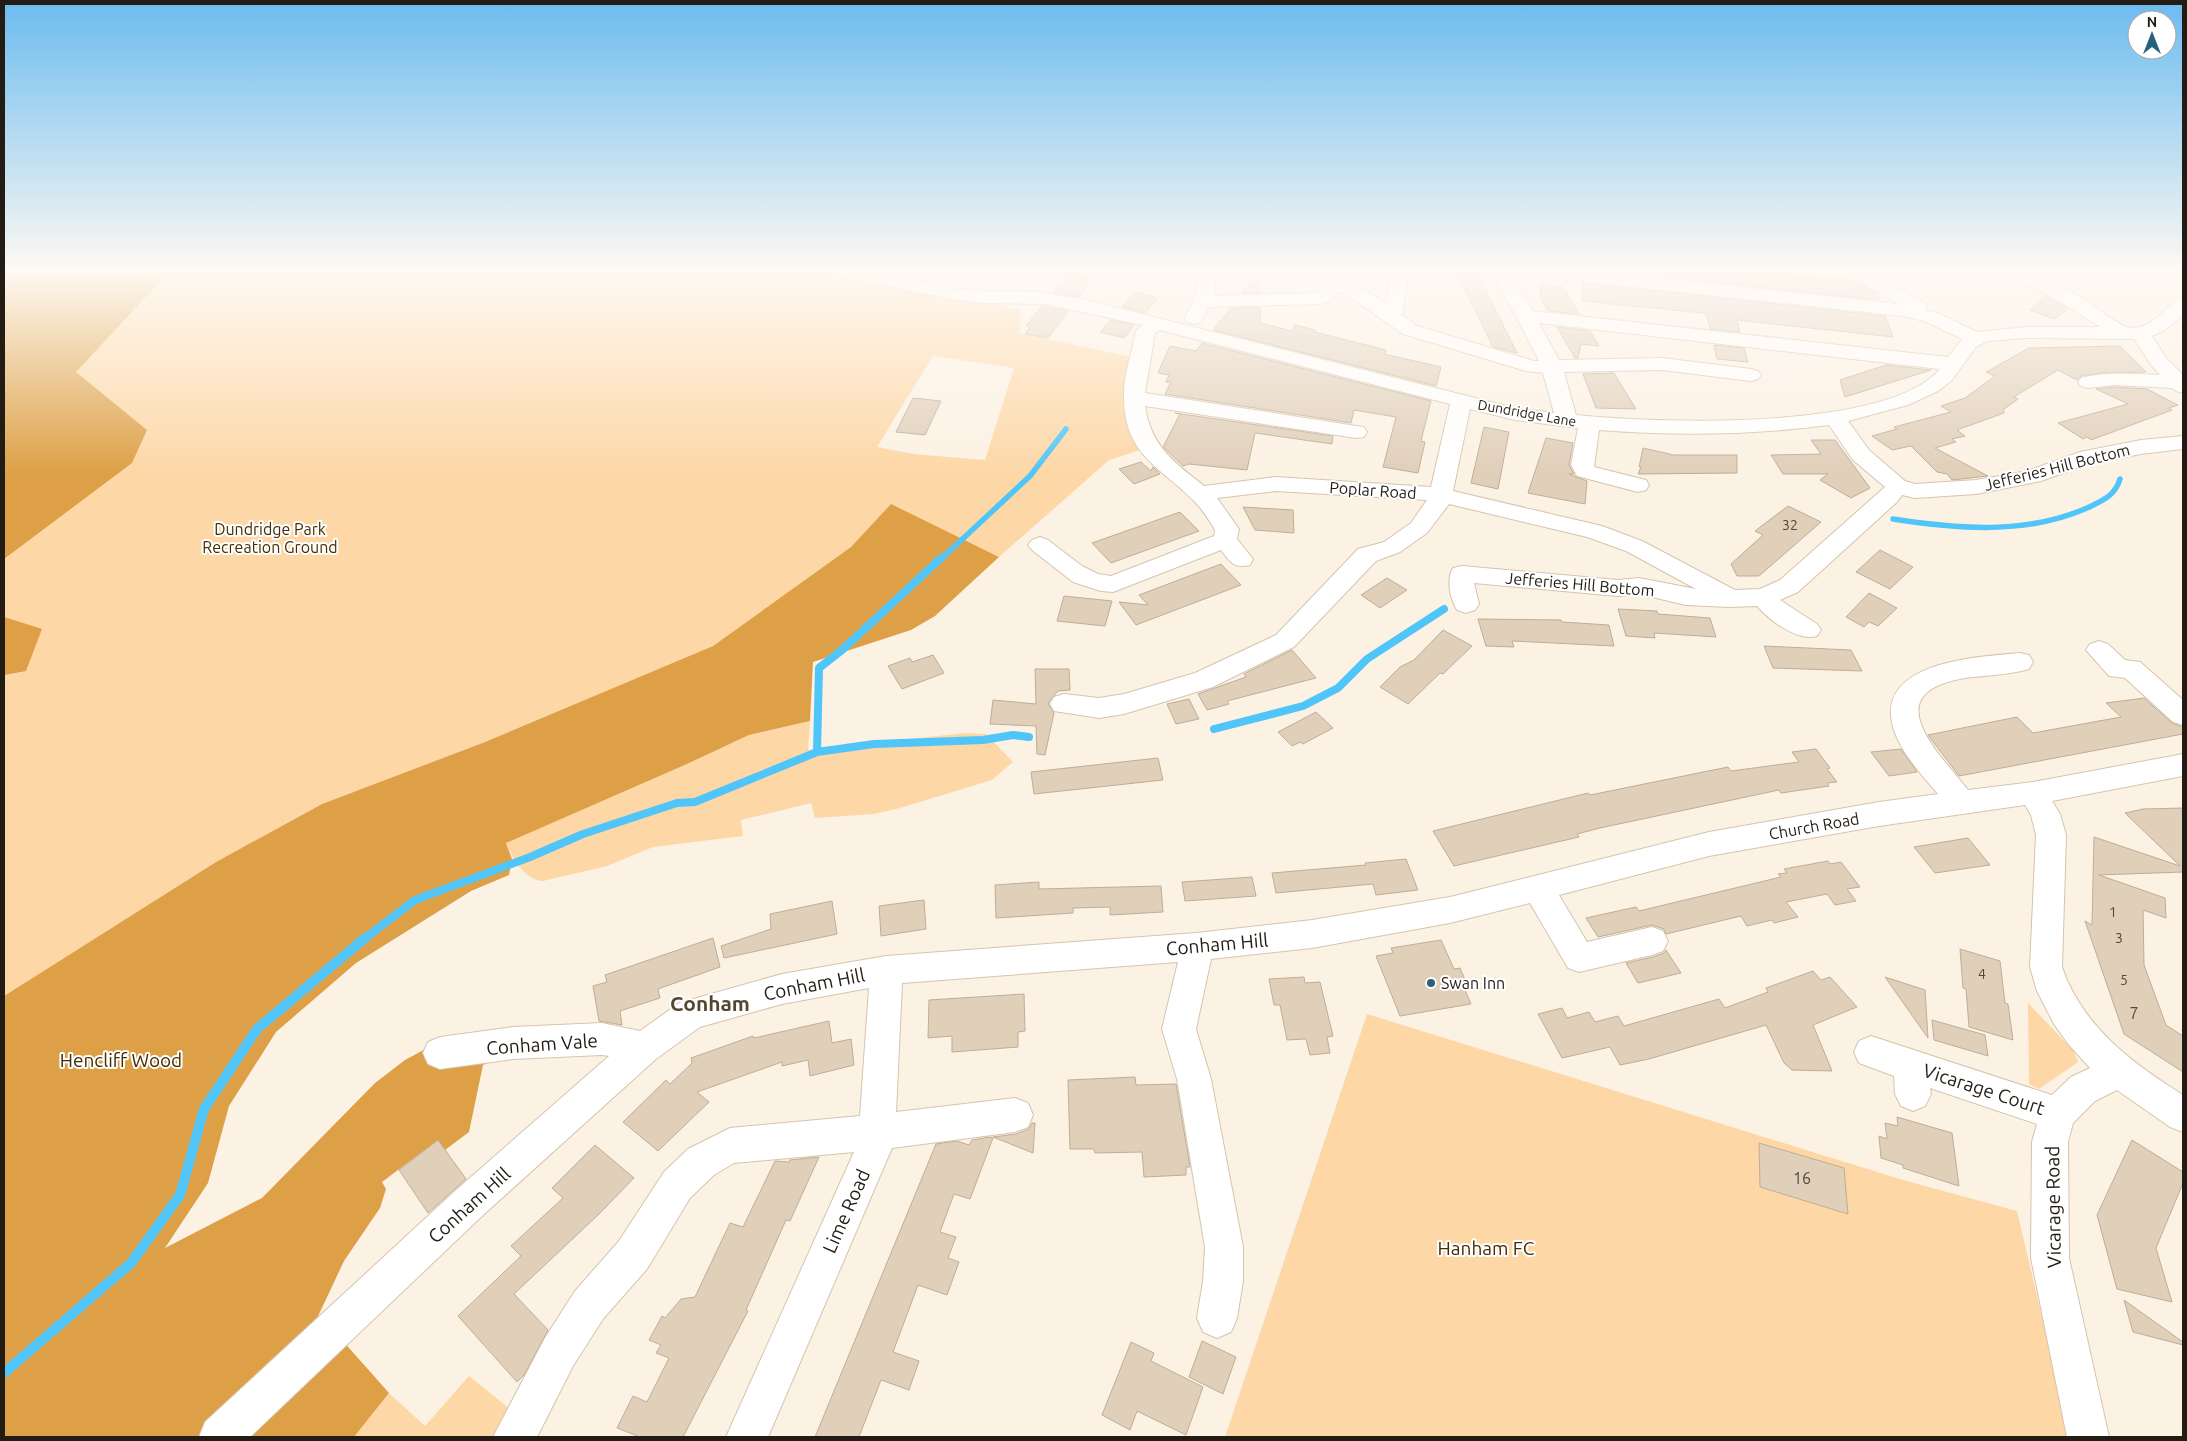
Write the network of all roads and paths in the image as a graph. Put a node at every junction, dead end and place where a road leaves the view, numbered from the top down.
1 (1145, 339) edge
2 (1220, 339) edge
3 (1441, 339) edge
4 (1538, 339) edge
5 (1733, 339) edge
6 (1974, 339) edge
7 (2136, 339) edge
8 (1953, 364) junction
9 (1552, 367) junction
10 (1751, 375) dead end
11 (2088, 382) dead end
12 (2181, 384) edge
13 (1134, 398) junction
14 (1460, 400) junction
15 (1836, 419) junction
16 (1567, 422) junction
17 (1589, 424) junction
18 (1356, 432) dead end
19 (2183, 443) edge
20 (1638, 485) dead end
21 (1897, 486) junction
22 (1200, 494) junction
23 (1441, 495) junction
24 (1225, 540) junction
25 (1040, 546) dead end
26 (1241, 559) dead end
27 (1463, 592) dead end
28 (1763, 597) junction
29 (1729, 599) junction
30 (1808, 630) dead end
31 (2099, 650) dead end
32 (2020, 662) dead end
33 (1064, 704) dead end
34 (2183, 715) edge
35 (2183, 765) edge
36 (2033, 793) junction
37 (1960, 802) junction
38 (1538, 888) junction
39 (1450, 910) joint
40 (1652, 940) dead end
41 (1196, 947) junction
42 (886, 970) junction
43 (644, 1048) junction
44 (1871, 1052) dead end
45 (440, 1053) dead end
46 (2120, 1071) junction
47 (2058, 1114) junction
48 (2183, 1114) edge
49 (1015, 1115) dead end
50 (877, 1132) junction
51 (1217, 1318) dead end
52 (220, 1437) edge
53 (514, 1437) edge
54 (747, 1437) edge
55 (2091, 1437) edge

1 - 13 street
2 - 14 street, Dundridge Lane
3 - 9 street
4 - 9 street
5 - 8 street
6 - 8 street, Dundridge Lane
7 - 12 street
8 - 15 street, Dundridge Lane
9 - 10 street
9 - 16 street
11 - 12 street
13 - 18 street
13 - 22 street
14 - 16 street, Dundridge Lane
14 - 23 street
15 - 17 street, Dundridge Lane
15 - 21 street
16 - 17 street, Dundridge Lane
17 - 20 street
19 - 21 street, Jefferies Hill Bottom
21 - 28 street, Jefferies Hill Bottom
22 - 23 street, Poplar Road
22 - 24 street
23 - 29 street, Poplar Road
23 - 33 street
24 - 25 street
24 - 26 street
27 - 29 street, Jefferies Hill Bottom
28 - 29 street, Jefferies Hill Bottom
28 - 30 street
31 - 34 street
32 - 37 street
35 - 36 street, Church Road
36 - 37 street, Church Road
36 - 46 street
37 - 38 street, Church Road
38 - 39 street, Church Road
38 - 40 street
39 - 41 street, Conham Hill
41 - 42 street, Conham Hill
41 - 51 street
42 - 43 street, Conham Hill
42 - 50 street, Lime Road
43 - 45 street, Conham Vale
43 - 52 street, Conham Hill
44 - 47 street, Vicarage Court
46 - 47 street, Vicarage Road
46 - 48 street
47 - 55 street, Vicarage Road
49 - 50 street
50 - 53 street
50 - 54 street, Lime Road

